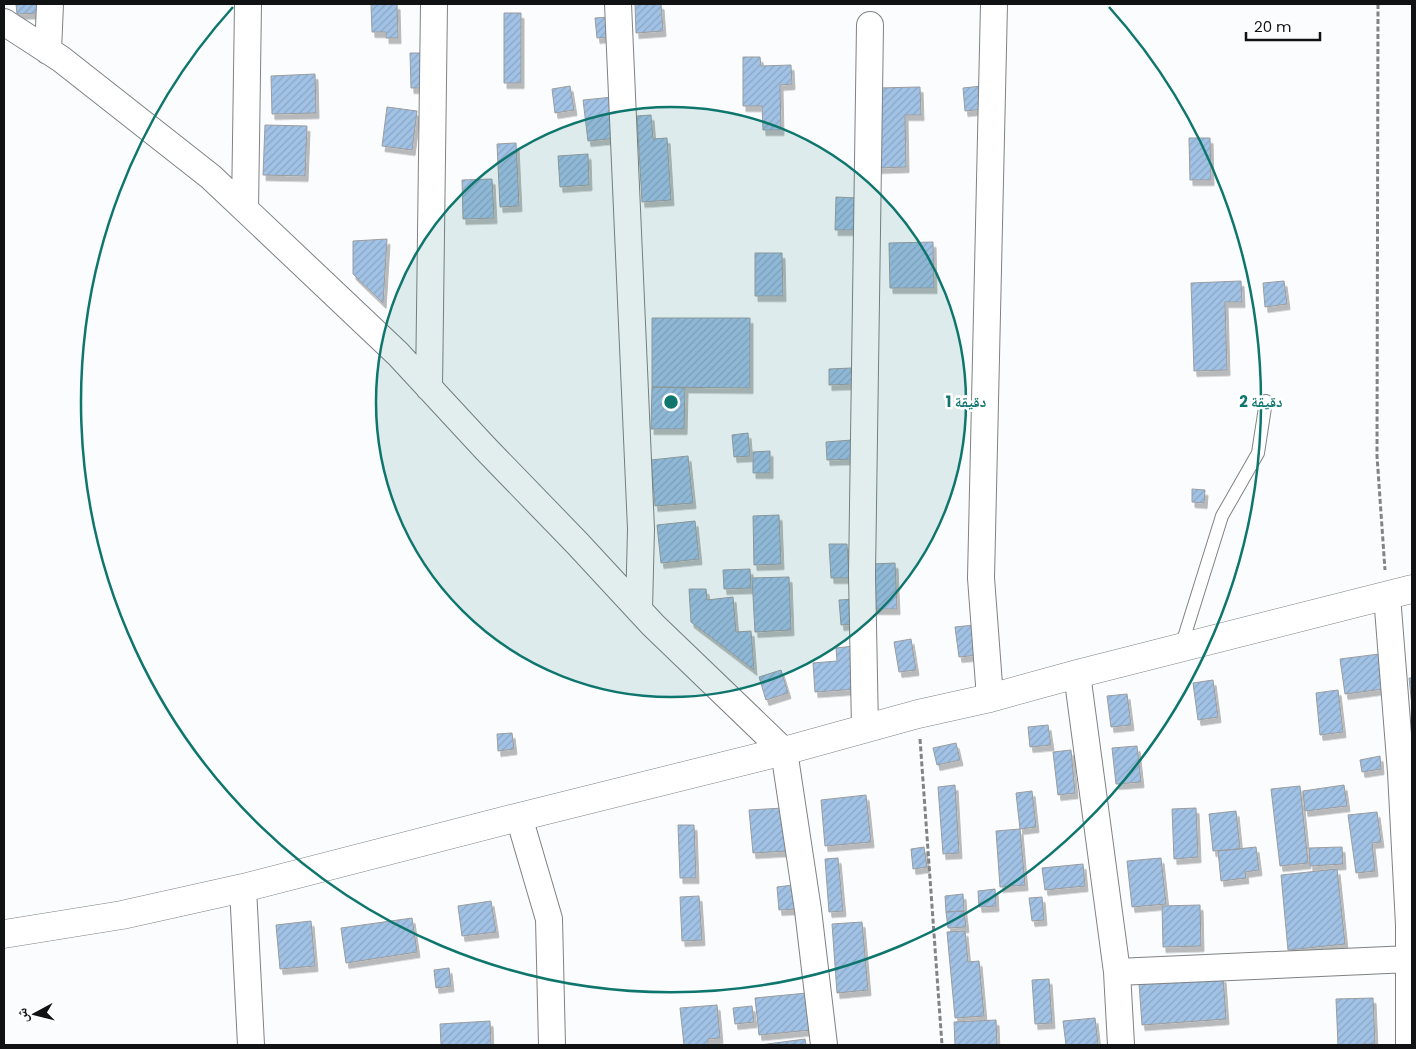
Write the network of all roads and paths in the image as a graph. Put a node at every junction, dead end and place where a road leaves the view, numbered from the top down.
1 (50, 4) edge
2 (248, 4) edge
3 (434, 4) edge
4 (618, 4) edge
5 (994, 4) edge
6 (1378, 4) edge
7 (4, 22) edge
8 (870, 25) dead end
9 (48, 50) junction
10 (245, 209) junction
11 (429, 388) junction
12 (1266, 401) dead end
13 (1400, 592) edge
14 (639, 610) junction
15 (1181, 647) junction
16 (1077, 674) junction
17 (990, 698) junction
18 (918, 714) junction
19 (865, 728) junction
20 (784, 751) junction
21 (519, 817) junction
22 (243, 888) junction
23 (4, 934) edge
24 (1410, 959) junction
25 (1117, 972) junction
26 (1410, 1036) edge
27 (251, 1045) edge
28 (552, 1045) edge
29 (824, 1045) edge
30 (942, 1045) edge
31 (1122, 1045) edge

1 - 9 street
2 - 10 street
3 - 11 street
4 - 14 street
5 - 17 street
6 - 13 path
7 - 9 street
8 - 19 street
9 - 10 street
10 - 11 street
11 - 14 street
12 - 15 lane
13 - 15 main road
13 - 24 street
14 - 20 street
15 - 16 main road
16 - 17 main road
16 - 25 street
17 - 18 main road
18 - 19 main road
18 - 30 path
19 - 20 main road
20 - 21 main road
20 - 29 street
21 - 22 main road
21 - 28 street
22 - 23 main road
22 - 27 street
24 - 25 street
24 - 26 street
25 - 31 street

